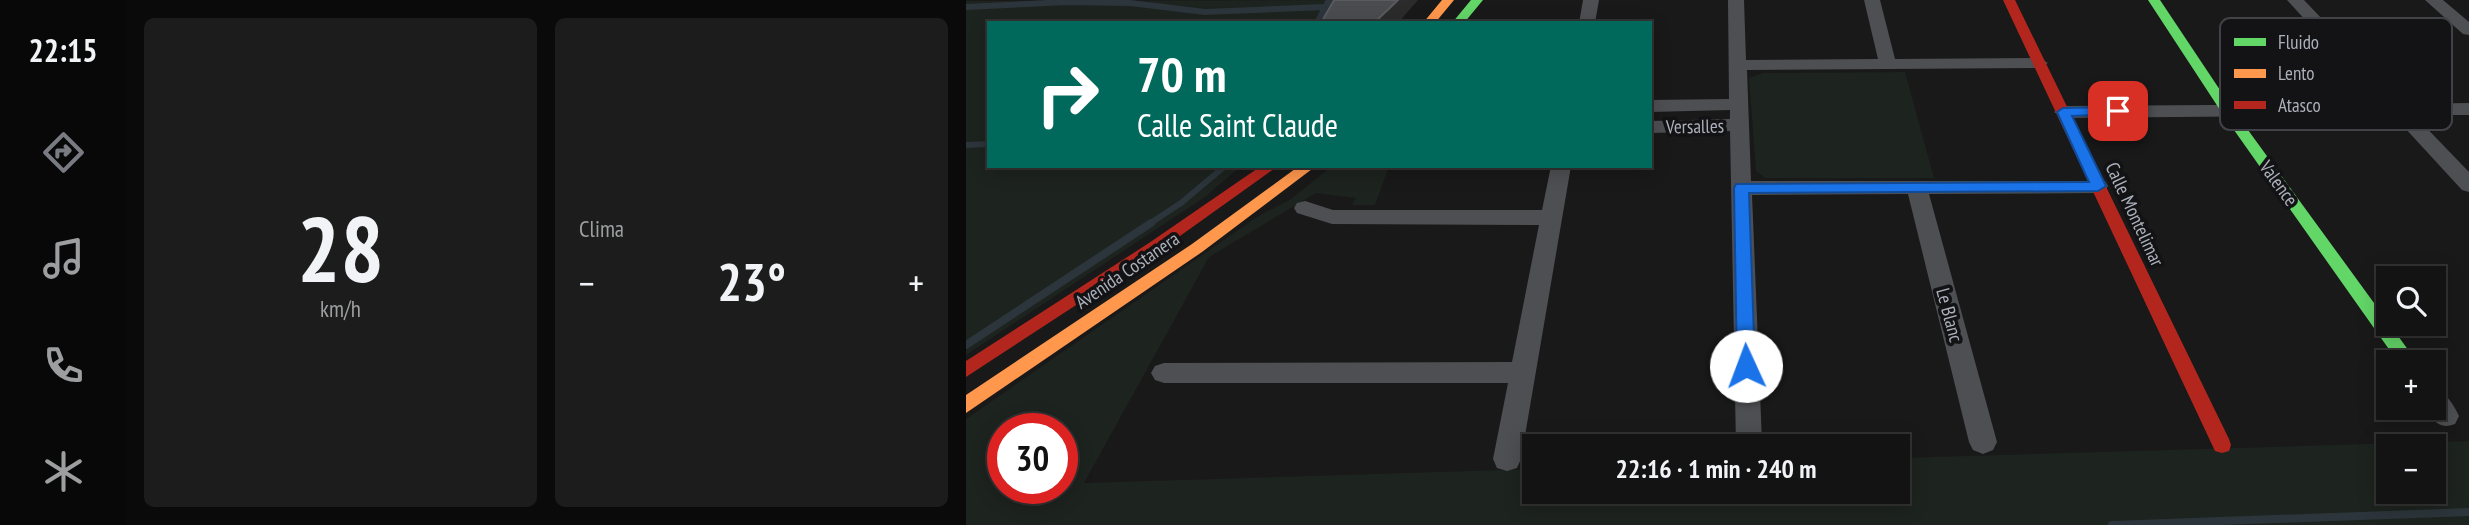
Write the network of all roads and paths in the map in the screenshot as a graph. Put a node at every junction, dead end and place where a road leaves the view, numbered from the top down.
1 (1448, 0) edge
2 (1477, 0) edge
3 (1591, 0) edge
4 (1735, 0) edge
5 (1872, 0) edge
6 (2009, 0) edge
7 (2154, 0) edge
8 (2295, 0) edge
9 (2433, 0) edge
10 (2312, 18) edge
11 (1431, 21) edge
12 (1460, 21) edge
13 (1587, 21) edge
14 (2465, 24) edge
15 (2039, 63) junction
16 (1888, 64) junction
17 (1737, 65) junction
18 (2220, 99) edge
19 (1652, 106) edge
20 (2220, 110) edge
21 (2063, 112) junction
22 (1739, 114) junction
23 (1652, 127) edge
24 (2241, 130) edge
25 (2416, 130) edge
26 (1268, 168) edge
27 (1306, 168) edge
28 (1561, 168) edge
29 (2469, 185) edge
30 (2098, 186) junction
31 (1917, 187) junction
32 (1741, 188) junction
33 (1305, 208) dead end
34 (1551, 217) junction
35 (2399, 350) edge
36 (966, 370) edge
37 (1523, 372) junction
38 (1164, 373) dead end
39 (966, 405) edge
40 (1748, 434) edge
41 (1983, 442) dead end
42 (2222, 445) dead end
43 (1507, 459) dead end

1 - 11 street
2 - 12 street
3 - 13 street
4 - 17 street
5 - 16 street
6 - 15 street, Calle Montelimar
7 - 18 street, Valence
8 - 10 street
9 - 14 street
15 - 16 street
15 - 21 street, Calle Montelimar
16 - 17 street
17 - 22 street
19 - 22 street, Versalles
20 - 21 street
21 - 30 street, Calle Montelimar
22 - 23 street, Versalles
22 - 32 street
24 - 35 street, Valence
25 - 29 street
26 - 36 street, Avenida Costanera
27 - 39 street, Avenida Costanera
28 - 34 street
30 - 31 street
30 - 42 street, Calle Montelimar
31 - 32 street
31 - 41 street, Le Blanc
32 - 40 street
33 - 34 street
34 - 37 street
37 - 38 street
37 - 43 street

